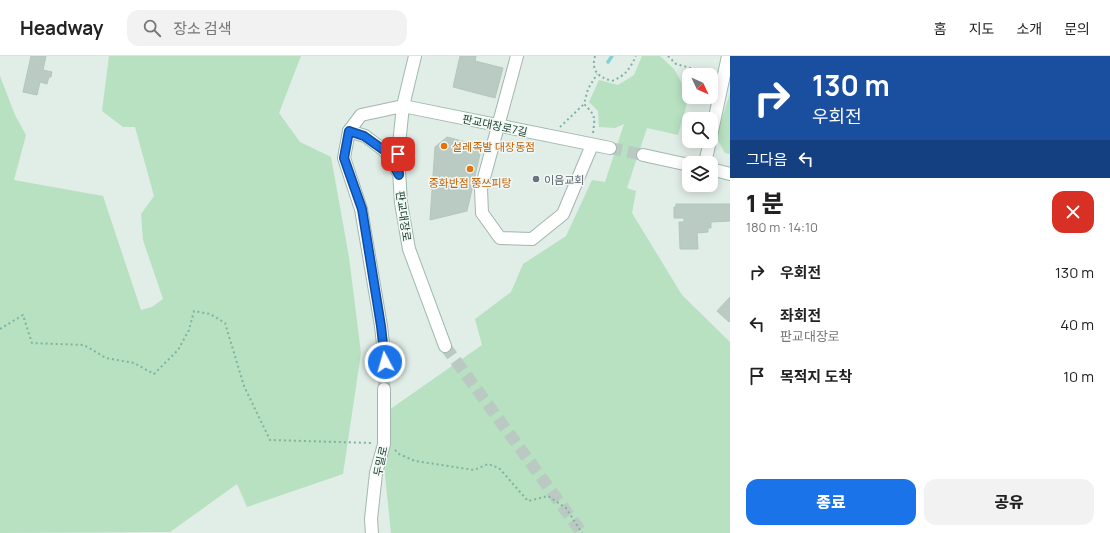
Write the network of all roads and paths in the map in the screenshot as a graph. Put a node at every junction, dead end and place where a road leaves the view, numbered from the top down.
1 (415, 56) edge
2 (517, 56) edge
3 (595, 56) edge
4 (636, 56) edge
5 (668, 56) edge
6 (728, 56) edge
7 (597, 74) junction
8 (723, 76) junction
9 (584, 104) junction
10 (403, 106) junction
11 (716, 112) edge
12 (498, 125) junction
13 (349, 131) junction
14 (550, 136) junction
15 (592, 145) junction
16 (610, 148) tunnel mouth
17 (643, 155) tunnel mouth
18 (682, 163) edge
19 (718, 171) edge
20 (730, 174) edge
21 (399, 175) junction
22 (0, 329) edge
23 (445, 346) tunnel mouth
24 (385, 362) tunnel mouth
25 (384, 389) tunnel mouth
26 (384, 444) junction
27 (372, 533) edge
28 (582, 533) edge

1 - 10 street, 판교대장로
2 - 12 street
3 - 7 path
4 - 7 path
5 - 8 path
6 - 8 street
7 - 9 path
8 - 11 street
9 - 14 path
9 - 15 path
10 - 12 street, 판교대장로7길
10 - 13 street
10 - 21 street, 판교대장로
12 - 14 street, 판교대장로7길
12 - 15 street
13 - 21 street
13 - 24 street
14 - 15 street, 판교대장로7길
15 - 16 street, 판교대장로7길
17 - 18 street
19 - 20 street
21 - 23 street, 판교대장로
22 - 26 path
25 - 26 street, 두밀로
26 - 27 street, 두밀로
26 - 28 path

